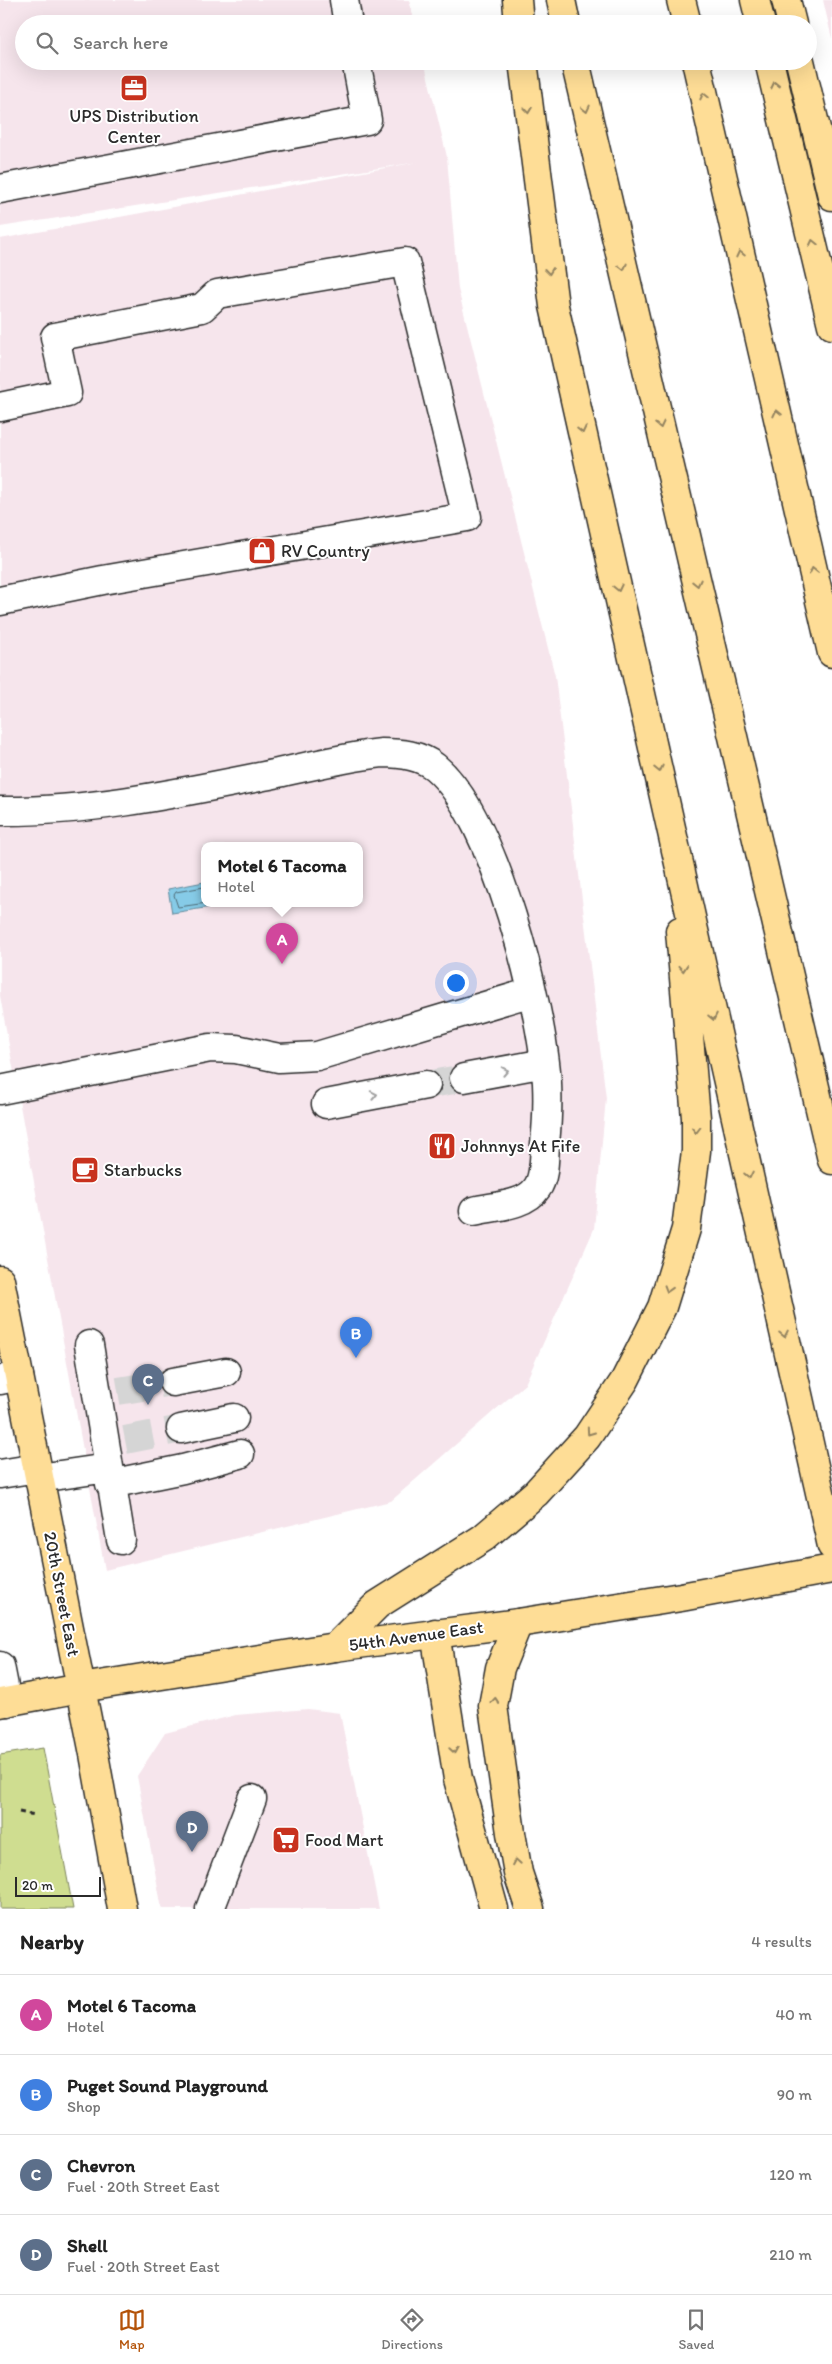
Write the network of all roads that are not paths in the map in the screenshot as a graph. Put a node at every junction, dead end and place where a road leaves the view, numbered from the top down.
1 (344, 0) edge
2 (516, 0) edge
3 (561, 0) edge
4 (681, 0) edge
5 (755, 0) edge
6 (786, 0) edge
7 (346, 15) edge
8 (518, 15) edge
9 (564, 15) edge
10 (685, 15) edge
11 (759, 15) edge
12 (790, 15) edge
13 (358, 70) edge
14 (524, 70) edge
15 (577, 70) edge
16 (698, 70) edge
17 (772, 70) edge
18 (802, 70) edge
19 (0, 189) edge
20 (832, 196) edge
21 (832, 325) edge
22 (0, 407) edge
23 (0, 601) edge
24 (832, 653) edge
25 (0, 811) edge
26 (669, 815) junction
27 (532, 992) junction
28 (545, 1063) junction
29 (464, 1078) tunnel mouth
30 (426, 1085) tunnel mouth
31 (0, 1090) edge
32 (326, 1104) dead end
33 (832, 1160) edge
34 (474, 1211) dead end
35 (0, 1280) edge
36 (88, 1345) dead end
37 (226, 1372) dead end
38 (9, 1378) edge
39 (172, 1382) tunnel mouth
40 (234, 1418) dead end
41 (181, 1429) tunnel mouth
42 (240, 1454) dead end
43 (112, 1459) junction
44 (38, 1473) junction
45 (0, 1474) edge
46 (120, 1540) dead end
47 (832, 1546) edge
48 (832, 1570) edge
49 (518, 1623) junction
50 (434, 1633) junction
51 (335, 1647) junction
52 (0, 1666) edge
53 (81, 1688) junction
54 (4, 1702) edge
55 (252, 1799) dead end
56 (122, 1909) edge
57 (210, 1909) edge
58 (494, 1909) edge
59 (530, 1909) edge

1 - 7 lane
2 - 8 main road
3 - 9 main road
4 - 10 main road
5 - 11 main road
6 - 12 main road
13 - 19 lane
14 -> 26 main road
15 -> 33 main road
24 -> 16 main road
21 -> 17 main road
18 - 20 main road
22 - 23 lane
25 - 27 lane
26 -> 47 main road
26 -> 51 main road
27 - 28 lane
27 - 31 lane
29 -> 28 lane
28 - 34 lane
32 -> 30 lane
35 - 38 main road, 20th Street East
36 - 43 lane
37 - 39 lane
38 - 44 main road, 20th Street East
40 - 41 lane
42 - 43 lane
43 - 44 lane
43 - 46 lane
44 - 45 lane
44 - 53 main road, 20th Street East
48 - 49 main road, 54th Avenue East
49 - 50 main road, 54th Avenue East
59 -> 49 main road
50 - 51 main road, 54th Avenue East
50 -> 58 main road
51 - 53 main road, 54th Avenue East
52 - 54 lane
53 - 54 main road, 54th Avenue East
53 - 56 main road, 20th Street East
55 - 57 lane

